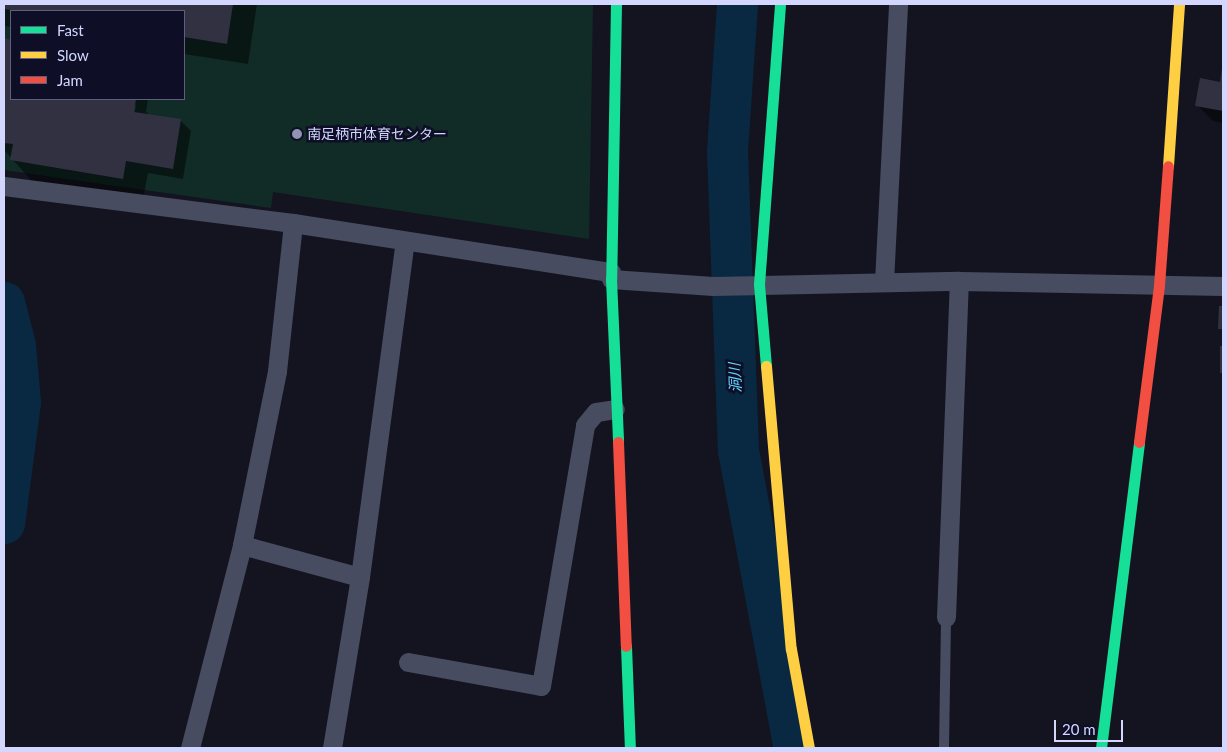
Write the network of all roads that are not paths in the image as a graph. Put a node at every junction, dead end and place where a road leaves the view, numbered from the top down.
1 (616, 4) edge
2 (780, 4) edge
3 (898, 4) edge
4 (1179, 4) edge
5 (4, 186) edge
6 (293, 223) junction
7 (405, 241) junction
8 (611, 276) junction
9 (959, 281) junction
10 (884, 282) junction
11 (754, 284) junction
12 (1159, 285) junction
13 (1223, 286) edge
14 (615, 409) junction
15 (242, 545) junction
16 (360, 577) junction
17 (946, 617) joint
18 (408, 662) dead end
19 (190, 748) edge
20 (332, 748) edge
21 (630, 748) edge
22 (809, 748) edge
23 (944, 748) edge
24 (1102, 748) edge

1 - 8 street
2 - 11 street
3 - 10 street
4 - 12 street
5 - 6 street
6 - 7 street
6 - 15 street
7 - 8 street
7 - 16 street
8 - 11 street
8 - 14 street
9 - 10 street
9 - 12 street
9 - 17 street
10 - 11 street
11 - 22 street
12 - 13 street
12 - 24 street
14 - 18 street
14 - 21 street
15 - 16 street
15 - 19 street
16 - 20 street
17 - 23 lane

